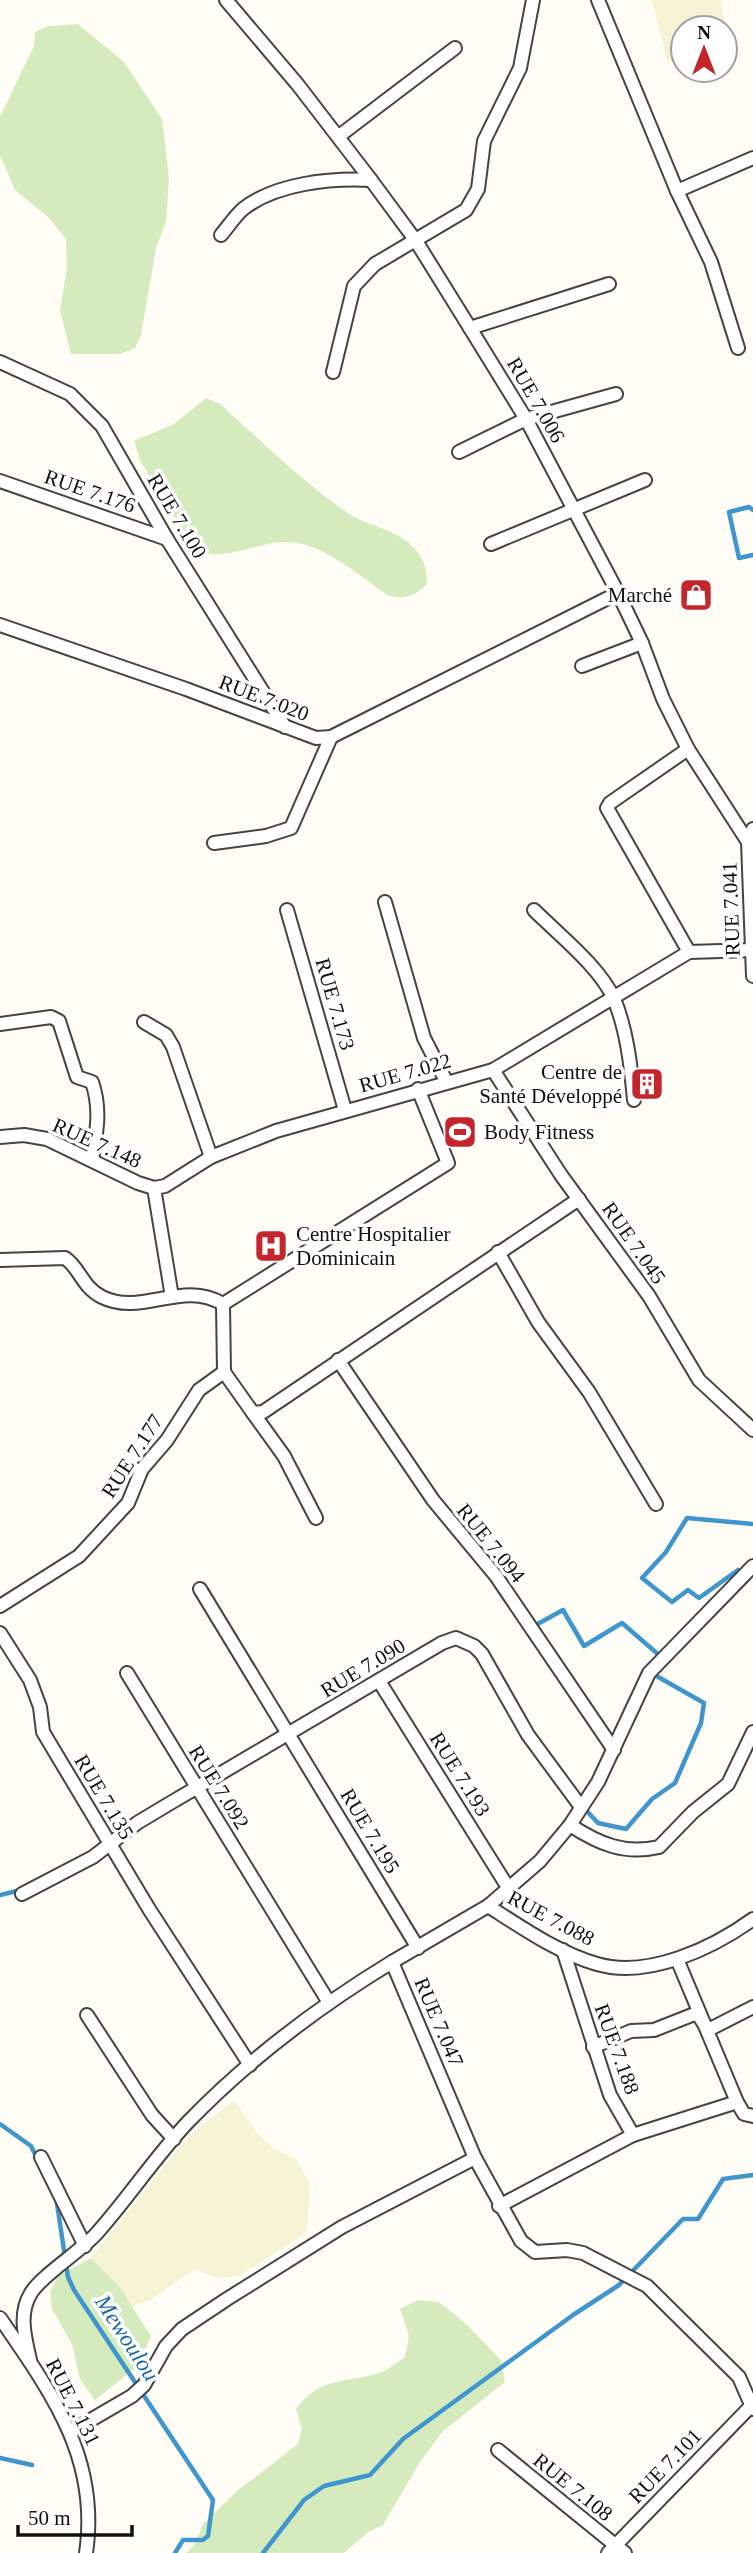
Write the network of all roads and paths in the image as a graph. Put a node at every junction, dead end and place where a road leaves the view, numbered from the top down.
1 (226, 0) edge
2 (533, 0) edge
3 (598, 0) edge
4 (456, 48) dead end
5 (339, 136) junction
6 (753, 158) edge
7 (371, 180) junction
8 (677, 191) junction
9 (221, 235) dead end
10 (416, 241) junction
11 (610, 284) dead end
12 (470, 328) junction
13 (738, 348) dead end
14 (0, 362) edge
15 (332, 372) dead end
16 (616, 394) dead end
17 (526, 419) junction
18 (459, 452) dead end
19 (645, 480) dead end
20 (0, 481) edge
21 (574, 508) junction
22 (167, 539) junction
23 (491, 544) dead end
24 (618, 593) junction
25 (0, 625) edge
26 (642, 643) junction
27 (582, 666) dead end
28 (285, 727) junction
29 (331, 737) junction
30 (688, 749) junction
31 (753, 829) edge
32 (748, 842) junction
33 (214, 843) dead end
34 (385, 902) dead end
35 (287, 909) dead end
36 (534, 910) dead end
37 (751, 950) edge
38 (689, 952) junction
39 (753, 976) edge
40 (613, 997) junction
41 (144, 1022) dead end
42 (0, 1024) edge
43 (493, 1070) junction
44 (446, 1081) junction
45 (418, 1089) junction
46 (634, 1100) dead end
47 (345, 1110) junction
48 (0, 1137) edge
49 (211, 1157) junction
50 (92, 1158) junction
51 (154, 1188) junction
52 (579, 1199) junction
53 (498, 1252) junction
54 (0, 1260) edge
55 (172, 1297) junction
56 (223, 1304) junction
57 (338, 1360) junction
58 (224, 1372) junction
59 (253, 1413) junction
60 (753, 1430) edge
61 (656, 1504) dead end
62 (316, 1518) dead end
63 (753, 1566) edge
64 (200, 1589) dead end
65 (0, 1606) edge
66 (0, 1633) edge
67 (127, 1673) dead end
68 (379, 1681) junction
69 (753, 1732) edge
70 (289, 1735) junction
71 (614, 1750) junction
72 (196, 1788) junction
73 (581, 1807) junction
74 (570, 1825) junction
75 (109, 1843) junction
76 (509, 1889) junction
77 (22, 1894) dead end
78 (488, 1906) junction
79 (753, 1919) edge
80 (418, 1948) junction
81 (563, 1950) junction
82 (677, 1959) junction
83 (392, 1962) junction
84 (328, 2001) junction
85 (753, 2007) edge
86 (87, 2015) dead end
87 (708, 2031) junction
88 (593, 2047) junction
89 (250, 2065) junction
90 (737, 2102) junction
91 (753, 2116) edge
92 (632, 2135) junction
93 (174, 2138) junction
94 (41, 2157) dead end
95 (475, 2158) junction
96 (499, 2206) junction
97 (85, 2246) junction
98 (0, 2318) edge
99 (30, 2360) junction
100 (752, 2407) edge
101 (70, 2432) junction
102 (498, 2450) dead end
103 (616, 2551) edge
104 (86, 2553) edge

1 - 5 street, RUE 7.006
2 - 10 street
3 - 8 street
4 - 5 street
5 - 7 street, RUE 7.006
6 - 8 street
7 - 9 street
7 - 10 street, RUE 7.006
8 - 13 street
10 - 12 street, RUE 7.006
10 - 15 street
11 - 12 street
12 - 17 street, RUE 7.006
14 - 22 street, RUE 7.100
16 - 17 street
17 - 18 street
17 - 21 street, RUE 7.006
19 - 21 street
20 - 22 street, RUE 7.176
21 - 23 street
21 - 24 street, RUE 7.006
22 - 28 street, RUE 7.100
24 - 26 street, RUE 7.006
24 - 29 street, RUE 7.020
25 - 28 street, RUE 7.020
26 - 27 street
26 - 30 street, RUE 7.006
28 - 29 street, RUE 7.020
29 - 33 street
30 - 32 street, RUE 7.006
30 - 38 street
31 - 32 street
32 - 37 street, RUE 7.041
34 - 44 street
35 - 47 street, RUE 7.173
36 - 40 street
37 - 38 street, RUE 7.022
37 - 39 street, RUE 7.041
38 - 40 street, RUE 7.022
40 - 43 street, RUE 7.022
40 - 46 street
41 - 49 street
42 - 50 street
43 - 44 street, RUE 7.022
43 - 52 street, RUE 7.045
44 - 45 street, RUE 7.022
45 - 47 street, RUE 7.022
45 - 56 street
47 - 49 street, RUE 7.022
48 - 50 street, RUE 7.148
49 - 51 street, RUE 7.148
50 - 51 street, RUE 7.148
51 - 55 street
52 - 53 street
52 - 60 street, RUE 7.045
53 - 57 street
53 - 61 street
54 - 55 street
55 - 56 street
56 - 58 street
57 - 59 street
57 - 71 street, RUE 7.094
58 - 59 street
58 - 65 street, RUE 7.177
59 - 62 street
63 - 71 street, RUE 7.047
64 - 70 street, RUE 7.195
66 - 75 street, RUE 7.135
67 - 72 street, RUE 7.092
68 - 70 street, RUE 7.090
68 - 73 street, RUE 7.090
68 - 76 street, RUE 7.193
69 - 74 street
70 - 72 street, RUE 7.090
70 - 80 street, RUE 7.195
71 - 73 street, RUE 7.047
72 - 75 street, RUE 7.090
72 - 84 street, RUE 7.092
73 - 74 street, RUE 7.047
74 - 76 street, RUE 7.047
75 - 77 street, RUE 7.090
75 - 89 street, RUE 7.135
76 - 78 street, RUE 7.047
78 - 80 street, RUE 7.047
78 - 81 street, RUE 7.088
79 - 82 street, RUE 7.088
80 - 83 street, RUE 7.047
81 - 82 street, RUE 7.088
81 - 88 street, RUE 7.188
82 - 87 street
83 - 84 street
83 - 95 street, RUE 7.047
84 - 89 street
85 - 87 street
86 - 93 street
87 - 88 street
87 - 90 street
88 - 92 street, RUE 7.188
89 - 93 street
90 - 91 street
90 - 92 street
92 - 96 street
93 - 97 street
94 - 97 street
95 - 96 street, RUE 7.047
95 - 101 street
96 - 100 street, RUE 7.047
97 - 99 street
98 - 99 street, RUE 7.131
99 - 101 street, RUE 7.131
100 - 103 street, RUE 7.101
101 - 104 street, RUE 7.131
102 - 103 street, RUE 7.108

